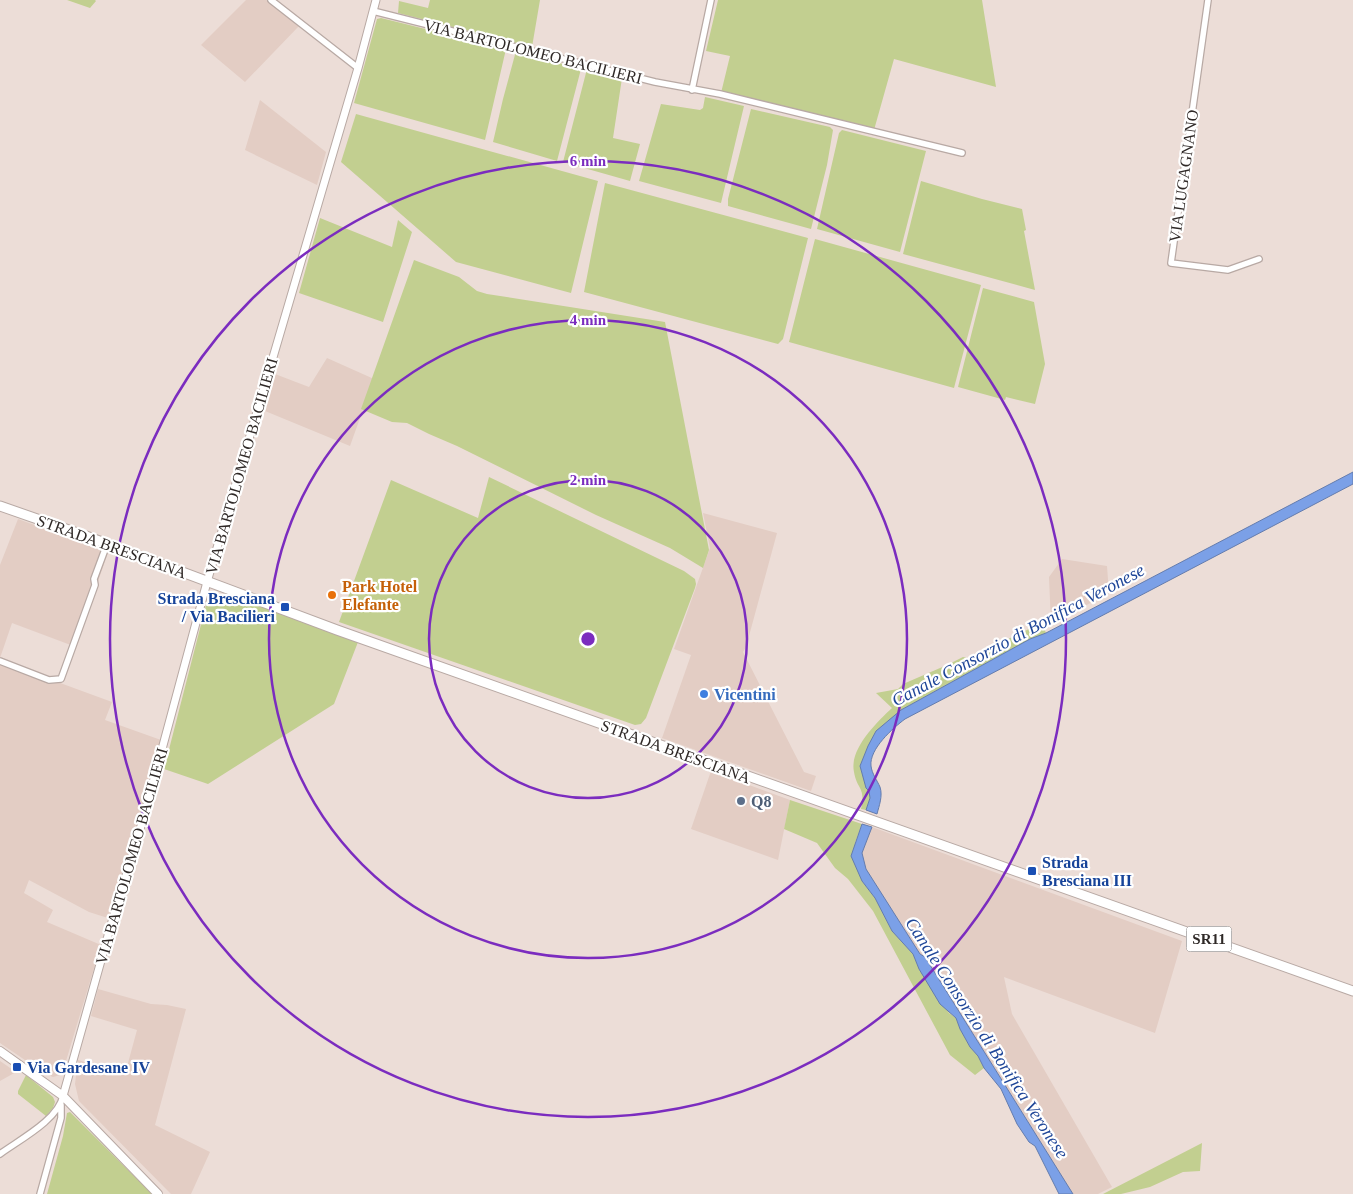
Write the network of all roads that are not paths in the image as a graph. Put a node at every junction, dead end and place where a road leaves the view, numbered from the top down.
1 (271, 0) edge
2 (376, 0) edge
3 (711, 0) edge
4 (1208, 0) edge
5 (373, 11) junction
6 (358, 68) junction
7 (692, 90) junction
8 (962, 153) dead end
9 (1259, 259) dead end
10 (0, 506) edge
11 (107, 544) junction
12 (207, 582) junction
13 (0, 660) edge
14 (1353, 991) edge
15 (0, 1051) edge
16 (63, 1096) junction
17 (61, 1105) junction
18 (0, 1154) edge
19 (40, 1194) edge
20 (158, 1194) edge

1 - 6 street
2 - 5 street, VIA BARTOLOMEO BACILIERI
3 - 7 street
4 - 9 street, VIA LUGAGNANO
5 - 6 street, VIA BARTOLOMEO BACILIERI
5 - 7 street, VIA BARTOLOMEO BACILIERI
6 - 12 street, VIA BARTOLOMEO BACILIERI
7 - 8 street, VIA BARTOLOMEO BACILIERI
10 - 11 main road, STRADA BRESCIANA
11 - 12 main road, STRADA BRESCIANA
11 - 13 street, STRADA BRESCIANA
12 - 14 main road, STRADA BRESCIANA / SR11
12 - 16 street, VIA BARTOLOMEO BACILIERI
15 - 16 main road
16 - 17 street
16 - 20 main road
17 - 18 street
17 - 19 street

